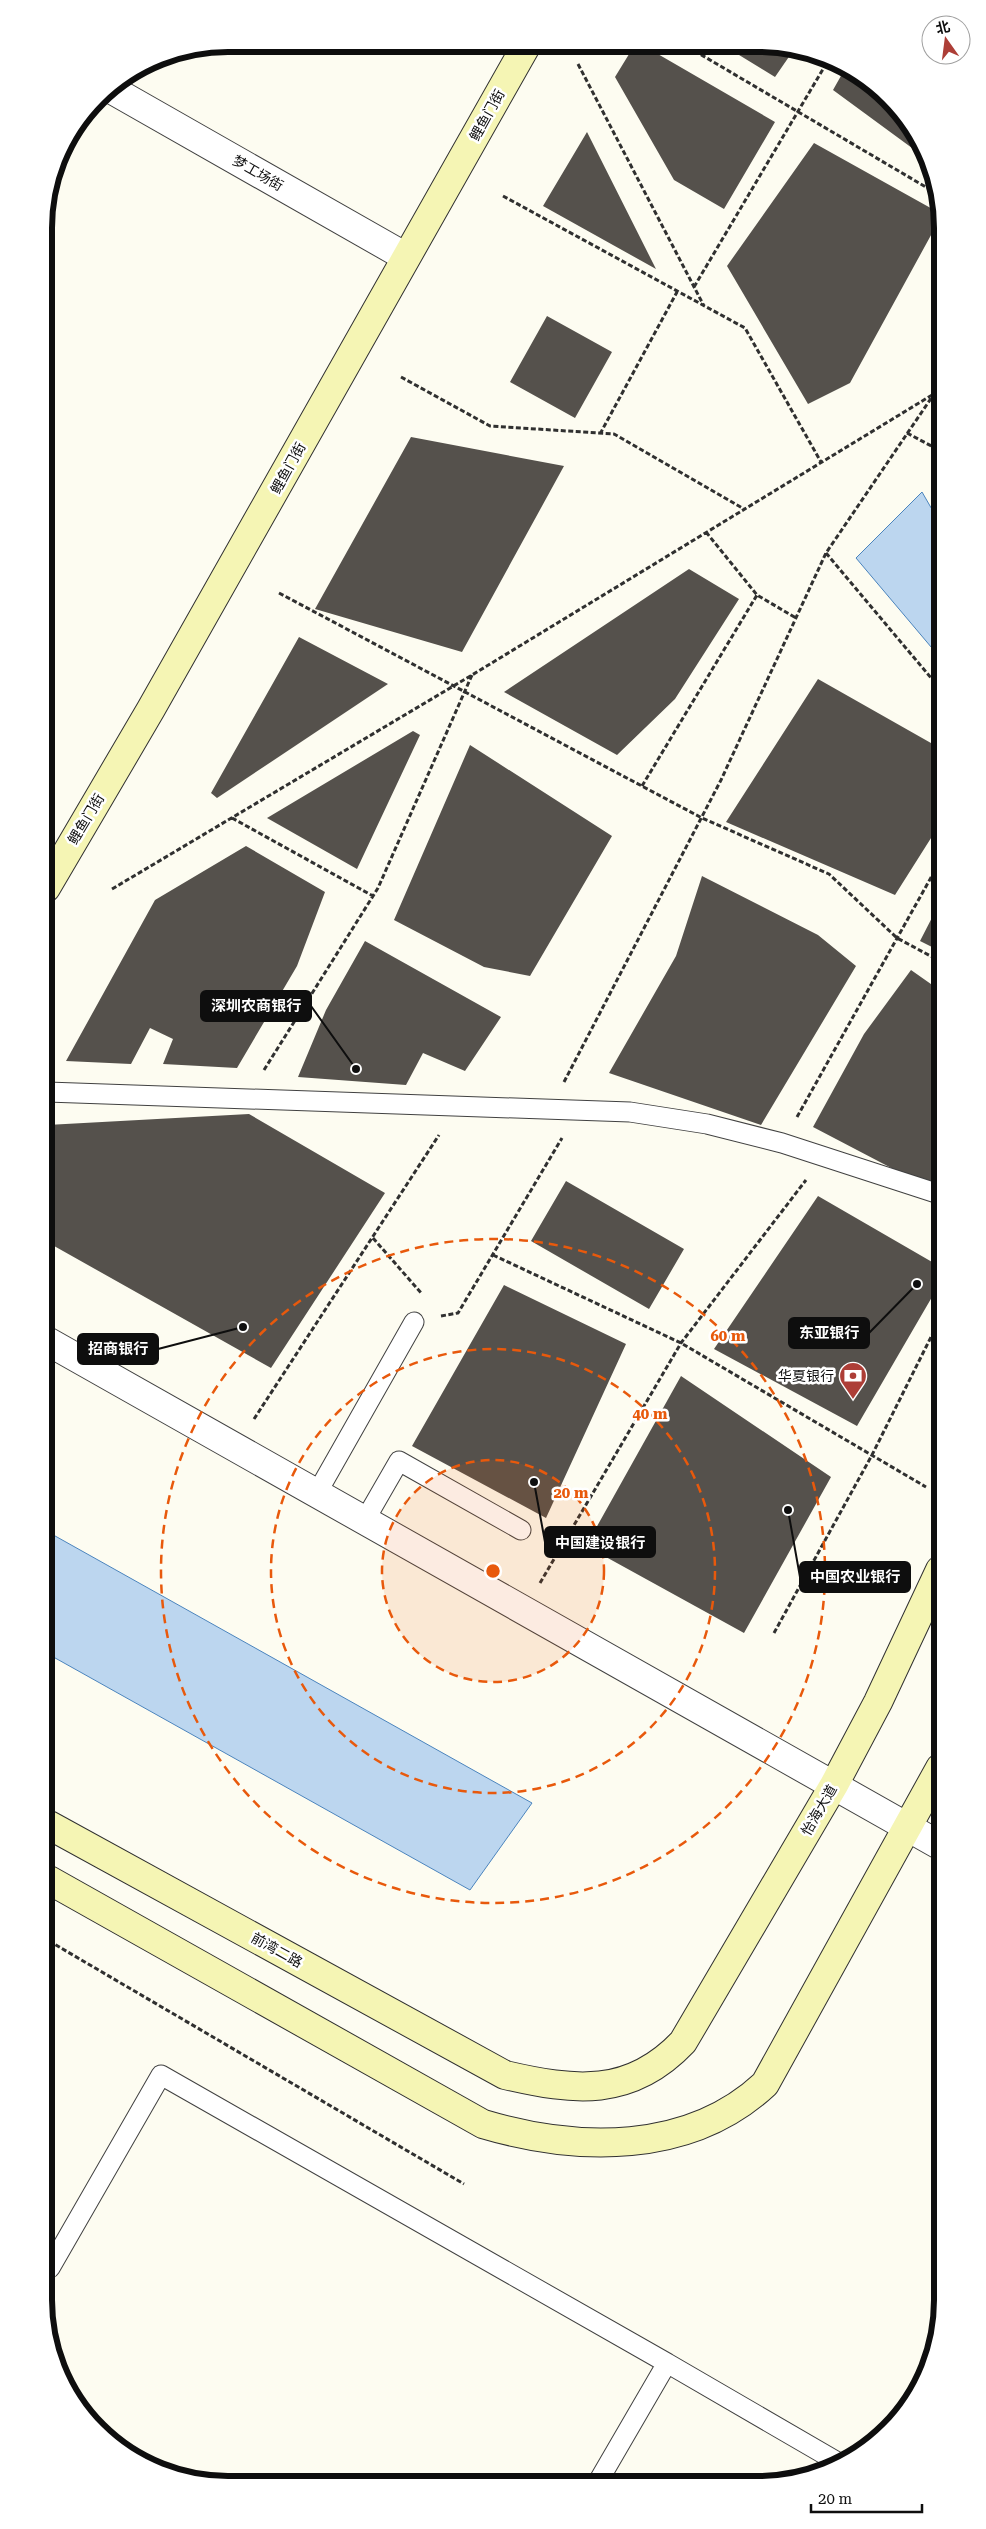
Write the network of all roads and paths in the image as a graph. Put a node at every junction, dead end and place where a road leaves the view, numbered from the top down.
1 (522, 52) edge
2 (697, 52) edge
3 (578, 64) dead end
4 (825, 66) edge
5 (117, 93) edge
6 (798, 111) junction
7 (929, 189) edge
8 (503, 196) dead end
9 (406, 257) junction
10 (694, 287) junction
11 (677, 291) junction
12 (704, 306) junction
13 (402, 376) dead end
14 (934, 394) edge
15 (934, 394) edge
16 (907, 433) junction
17 (600, 434) junction
18 (934, 447) edge
19 (820, 462) junction
20 (744, 509) junction
21 (706, 532) junction
22 (826, 553) junction
23 (279, 593) dead end
24 (757, 595) junction
25 (796, 618) junction
26 (472, 675) junction
27 (934, 681) edge
28 (454, 686) junction
29 (465, 692) junction
30 (642, 786) junction
31 (232, 818) junction
32 (702, 818) junction
33 (934, 872) edge
34 (52, 878) edge
35 (112, 889) dead end
36 (373, 896) junction
37 (897, 938) junction
38 (934, 958) edge
39 (52, 1092) edge
40 (247, 1098) junction
41 (458, 1105) junction
42 (551, 1108) junction
43 (579, 1108) junction
44 (782, 1143) junction
45 (824, 1157) junction
46 (934, 1192) edge
47 (373, 1238) junction
48 (492, 1255) junction
49 (422, 1295) dead end
50 (435, 1309) dead end
51 (414, 1322) dead end
52 (934, 1331) edge
53 (681, 1343) junction
54 (52, 1344) edge
55 (252, 1422) dead end
56 (872, 1455) junction
57 (926, 1487) dead end
58 (317, 1493) junction
59 (365, 1520) junction
60 (521, 1530) dead end
61 (934, 1583) edge
62 (538, 1585) dead end
63 (774, 1633) dead end
64 (934, 1779) edge
65 (834, 1785) junction
66 (52, 1827) edge
67 (908, 1827) junction
68 (934, 1842) edge
69 (52, 1882) edge
70 (52, 1943) edge
71 (505, 2075) joint
72 (464, 2184) dead end
73 (52, 2264) edge
74 (667, 2363) junction
75 (833, 2459) edge
76 (602, 2476) edge

1 - 9 street, 鲤鱼门街
2 - 6 path
3 - 10 path
4 - 6 path
5 - 9 street, 梦工场街
6 - 7 path
6 - 10 path
8 - 11 path
9 - 34 street, 鲤鱼门街
10 - 12 path
11 - 12 path
11 - 17 path
12 - 19 path
13 - 17 path
14 - 19 path
15 - 16 path
16 - 18 path
16 - 22 path
17 - 20 path
19 - 20 path
20 - 21 path
21 - 24 path
21 - 26 path
22 - 25 path
22 - 27 path
23 - 28 path
24 - 25 path
24 - 30 path
25 - 32 path
26 - 28 path
26 - 29 path
28 - 29 path
28 - 31 path
29 - 30 path
29 - 36 path
30 - 32 path
31 - 35 path
31 - 36 path
32 - 37 path
32 - 42 path
33 - 37 path
36 - 40 path
37 - 38 path
37 - 44 path
39 - 40 lane
40 - 41 lane
41 - 42 lane
41 - 47 path
42 - 43 lane
43 - 44 lane
43 - 48 path
44 - 45 lane
45 - 46 lane
45 - 53 path
47 - 49 path
47 - 55 path
48 - 50 path
48 - 53 path
51 - 58 lane
52 - 56 path
53 - 56 path
53 - 62 path
54 - 58 street
56 - 57 path
56 - 63 path
58 - 59 street
59 - 60 lane
59 - 65 street
61 - 65 street, 怡海大道
64 - 67 street
65 - 67 street
65 - 71 street, 怡海大道
66 - 71 street, 前湾二路
67 - 68 street
67 - 69 street
70 - 72 path
73 - 74 lane
74 - 75 lane
74 - 76 lane

